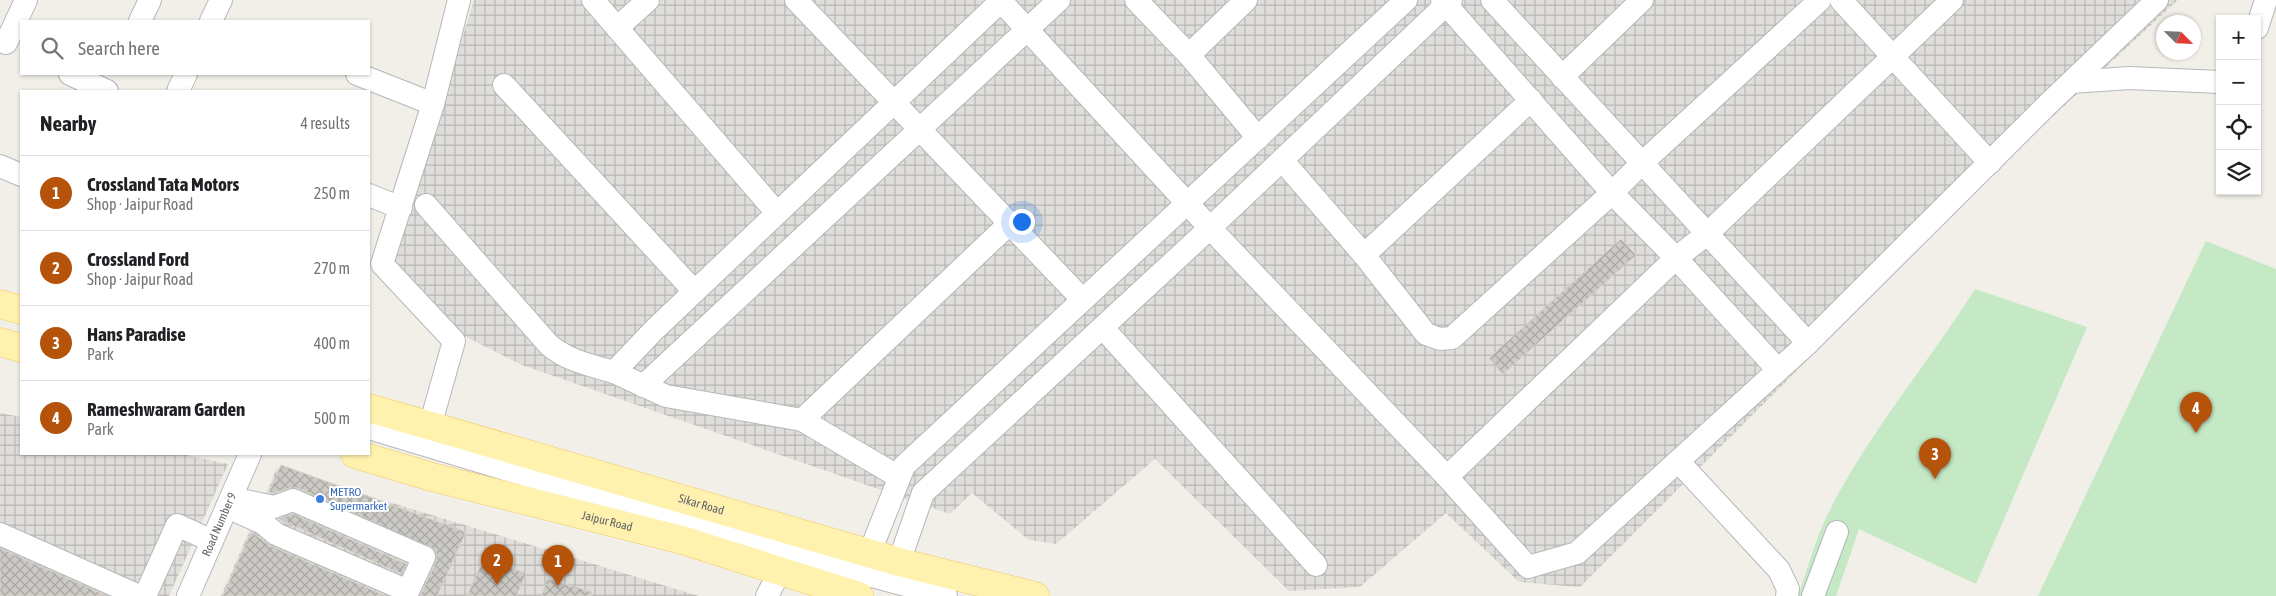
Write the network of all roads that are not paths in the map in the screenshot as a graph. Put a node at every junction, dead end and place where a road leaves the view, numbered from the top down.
1 (26, 0) edge
2 (150, 0) edge
3 (459, 0) edge
4 (593, 0) edge
5 (648, 0) edge
6 (796, 0) edge
7 (1001, 0) edge
8 (1059, 0) edge
9 (1136, 0) edge
10 (1246, 0) edge
11 (1406, 0) edge
12 (1492, 0) edge
13 (1642, 0) edge
14 (1820, 0) edge
15 (1841, 0) edge
16 (1952, 0) edge
17 (2157, 0) edge
18 (2266, 0) edge
19 (1446, 1) edge
20 (2261, 16) edge
21 (140, 20) edge
22 (618, 28) junction
23 (1028, 29) junction
24 (9, 44) edge
25 (1189, 55) junction
26 (1893, 57) junction
27 (72, 75) edge
28 (116, 75) edge
29 (186, 75) edge
30 (360, 75) edge
31 (1562, 77) junction
32 (2072, 82) junction
33 (2216, 82) edge
34 (504, 85) dead end
35 (106, 90) edge
36 (108, 90) edge
37 (178, 90) edge
38 (1532, 100) junction
39 (894, 102) junction
40 (433, 104) junction
41 (921, 129) junction
42 (1258, 138) junction
43 (1282, 160) junction
44 (1642, 163) junction
45 (1990, 163) junction
46 (0, 166) edge
47 (20, 175) edge
48 (1612, 193) junction
49 (370, 195) edge
50 (1188, 203) junction
51 (426, 205) dead end
52 (401, 208) junction
53 (777, 213) junction
54 (1009, 224) junction
55 (1210, 228) junction
56 (1708, 234) junction
57 (1364, 255) junction
58 (1676, 258) junction
59 (694, 291) junction
60 (1082, 299) junction
61 (0, 304) edge
62 (20, 310) edge
63 (0, 317) edge
64 (20, 323) edge
65 (1102, 328) junction
66 (0, 342) edge
67 (1808, 343) junction
68 (20, 348) edge
69 (1778, 370) junction
70 (614, 372) junction
71 (643, 386) junction
72 (370, 408) edge
73 (802, 420) junction
74 (430, 426) junction
75 (370, 428) edge
76 (250, 455) edge
77 (357, 455) edge
78 (1678, 461) junction
79 (1447, 476) junction
80 (899, 477) junction
81 (229, 503) junction
82 (1837, 532) dead end
83 (0, 534) edge
84 (212, 541) junction
85 (870, 552) junction
86 (899, 562) junction
87 (1316, 565) dead end
88 (780, 571) junction
89 (139, 596) edge
90 (145, 596) edge
91 (188, 596) edge
92 (767, 596) edge
93 (859, 596) edge
94 (946, 596) edge
95 (1035, 596) edge
96 (1787, 596) edge
97 (1813, 596) edge

1 - 24 street
2 - 21 street
3 - 40 street
4 - 22 street
5 - 22 street
6 - 39 street
7 - 23 street
7 - 39 street
8 - 23 street
9 - 25 street
10 - 25 street
11 - 42 street
12 - 31 street
13 - 31 street
14 - 44 street
15 - 26 street
16 - 26 street
17 - 32 street
18 - 20 street
19 - 38 street
19 - 43 street
22 - 53 street
23 - 41 street
23 - 50 street
25 - 42 street
26 - 45 street
26 - 56 street
27 - 35 street
28 - 36 street
29 - 37 street
30 - 40 street
31 - 44 street
32 - 33 street
32 - 45 street
34 - 59 street
38 - 48 street
38 - 57 street
39 - 41 street
39 - 53 street
40 - 52 street
41 - 54 street
41 - 71 street
42 - 50 street
43 - 55 street
43 - 57 street
44 - 48 street
44 - 56 street
45 - 67 street
46 - 47 street
48 - 57 street
48 - 58 street
49 - 52 street
50 - 55 street
50 - 60 street
51 - 70 street
52 - 74 street
53 - 59 street
54 - 60 street
54 - 73 street
55 - 65 street
55 - 79 street
56 - 58 street
56 - 67 street
58 - 69 street
58 - 79 street
59 - 70 street
60 - 80 street
61 - 62 main road
63 - 64 street
65 - 86 street
65 - 87 street
66 - 68 main road
67 - 69 street
69 - 78 street
70 - 71 street
71 - 73 street
72 - 74 main road, Sikar Road
73 - 80 street
74 - 85 main road, Sikar Road
75 - 94 street
76 - 81 street, Road Number 9
77 - 88 main road, Jaipur Road
78 - 79 street
78 - 96 street
80 - 85 street
81 - 81 street
81 - 84 street, Road Number 9
82 - 97 street
83 - 89 street
84 - 90 street
84 - 91 street, Road Number 9
85 - 86 main road, Sikar Road
86 - 95 main road, Sikar Road
88 - 92 street
88 - 93 main road, Jaipur Road

